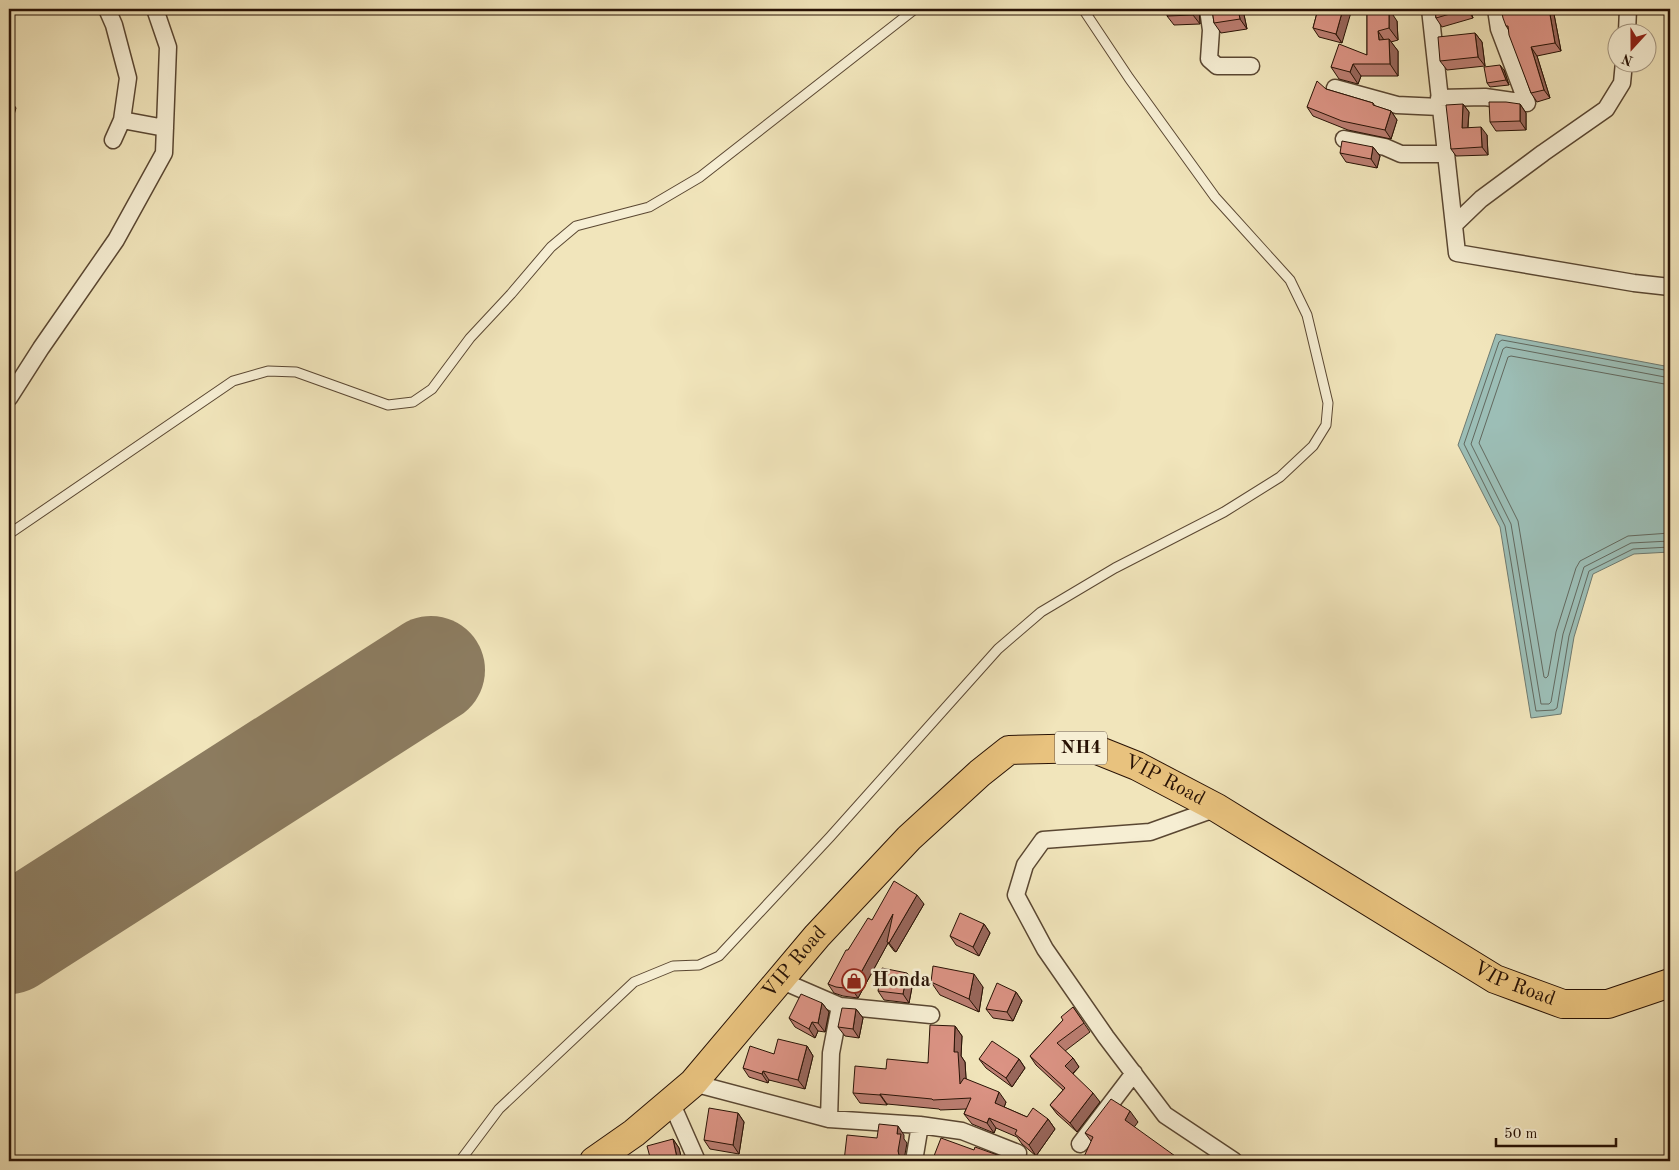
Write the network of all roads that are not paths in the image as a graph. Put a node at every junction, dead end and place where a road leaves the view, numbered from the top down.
1 (107, 9) edge
2 (155, 9) edge
3 (915, 9) edge
4 (1083, 9) edge
5 (1208, 9) edge
6 (1430, 9) edge
7 (1496, 9) edge
8 (1628, 9) edge
9 (1627, 22) edge
10 (1251, 66) dead end
11 (1623, 72) edge
12 (1335, 88) dead end
13 (1440, 103) junction
14 (122, 120) junction
15 (165, 128) junction
16 (1344, 139) edge
17 (113, 140) dead end
18 (1446, 154) junction
19 (1454, 225) junction
20 (1670, 286) edge
21 (9, 398) edge
22 (9, 534) edge
23 (1217, 808) junction
24 (780, 980) junction
25 (1670, 983) edge
26 (840, 1006) junction
27 (931, 1015) dead end
28 (1134, 1073) junction
29 (693, 1084) junction
30 (671, 1102) junction
31 (829, 1118) junction
32 (920, 1125) junction
33 (1080, 1144) dead end
34 (1018, 1154) dead end
35 (460, 1161) edge
36 (594, 1161) edge
37 (697, 1161) edge
38 (914, 1161) edge
39 (1234, 1161) edge

1 - 14 street
2 - 15 street
3 - 22 lane
4 - 35 lane
5 - 10 street
6 - 13 street
7 - 13 street
8 - 9 street
11 - 19 street
12 - 13 street
13 - 18 street
14 - 15 street
14 - 17 street
15 - 21 street
16 - 18 street
18 - 19 street
19 - 20 street
23 - 24 highway, VIP Road / NH4
23 - 25 highway, VIP Road / NH4
23 - 28 street
24 - 26 street
24 - 29 highway, VIP Road / NH4
26 - 27 street
26 - 31 street
28 - 33 street
28 - 39 street
29 - 30 highway, VIP Road / NH4
29 - 31 street
30 - 36 highway, VIP Road / NH4
30 - 37 street
31 - 32 street
32 - 34 street
32 - 38 street

